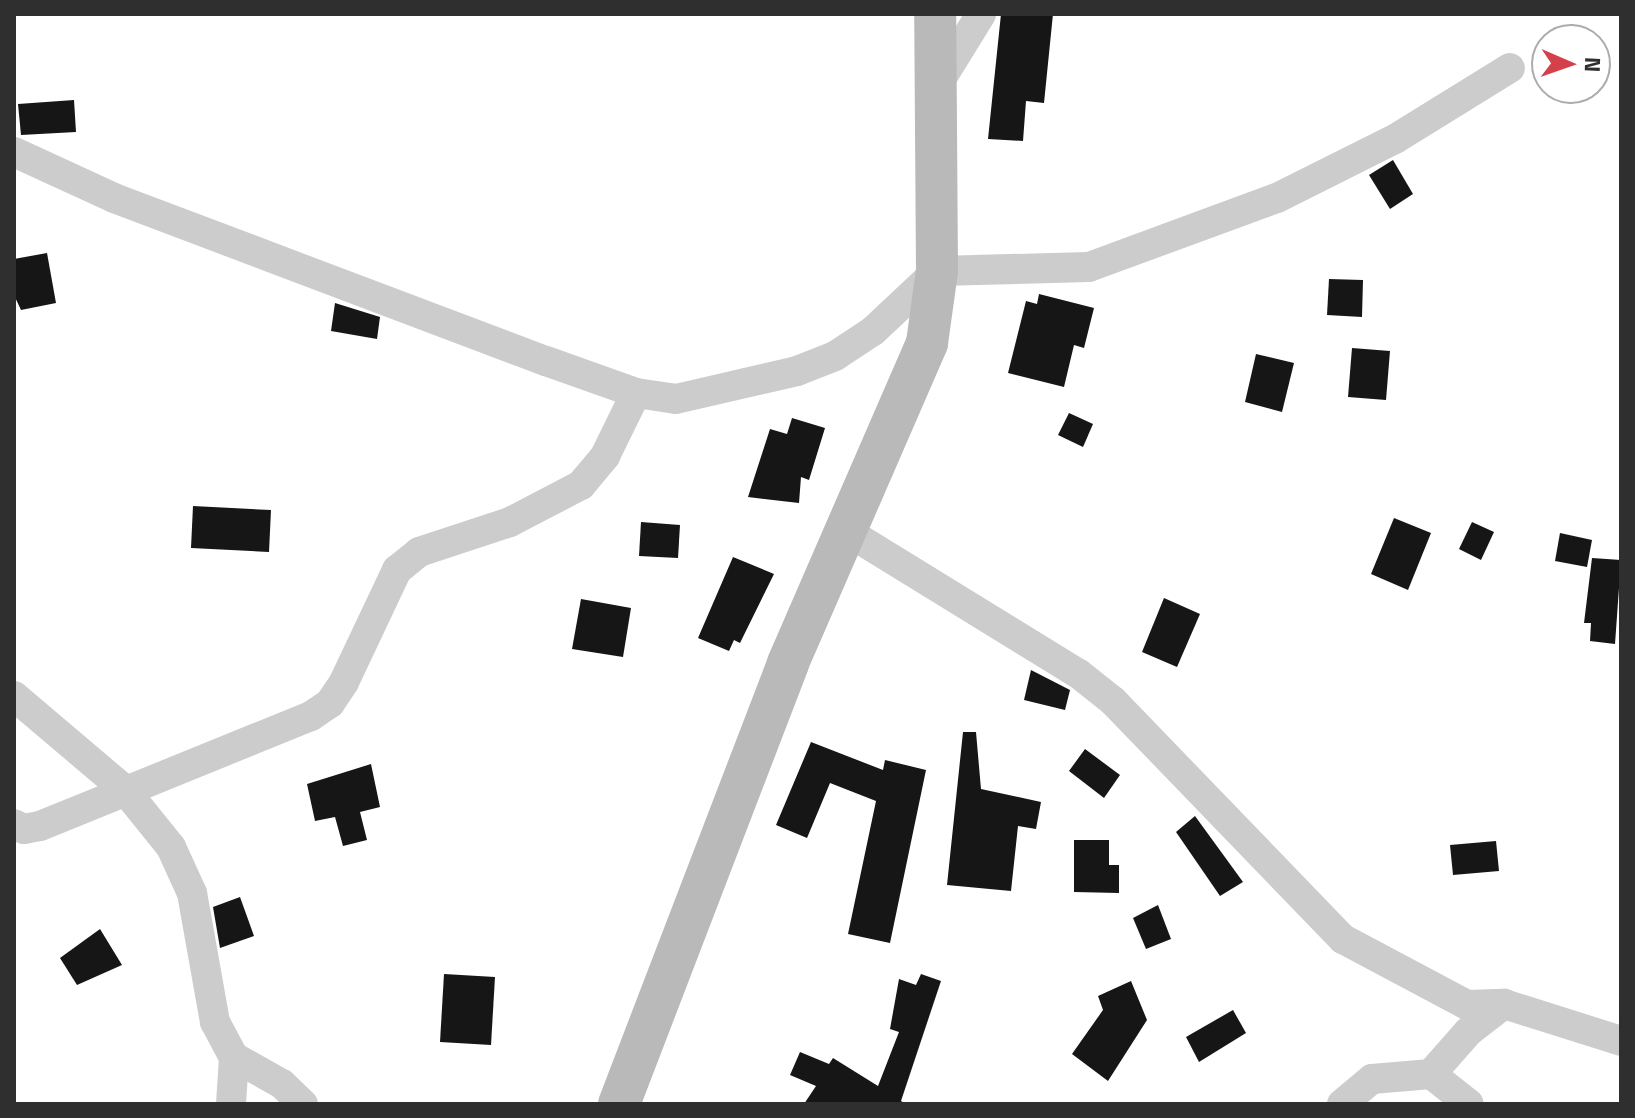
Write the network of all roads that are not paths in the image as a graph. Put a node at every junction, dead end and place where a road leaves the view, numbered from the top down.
1 (935, 14) edge
2 (981, 14) edge
3 (1510, 68) dead end
4 (936, 87) junction
5 (14, 152) edge
6 (937, 271) junction
7 (636, 393) junction
8 (848, 532) junction
9 (14, 696) edge
10 (125, 790) junction
11 (14, 824) edge
12 (1504, 1004) junction
13 (1621, 1041) edge
14 (234, 1057) junction
15 (1431, 1074) junction
16 (231, 1104) edge
17 (303, 1104) edge
18 (619, 1104) edge
19 (1342, 1104) edge
20 (1469, 1104) edge

1 - 4 street
2 - 4 street
3 - 6 street
4 - 6 street
5 - 7 street
6 - 7 street
6 - 8 street
7 - 10 street
8 - 12 street
8 - 18 street
9 - 10 street
10 - 11 street
10 - 14 street
12 - 13 street
12 - 15 street
14 - 16 street
14 - 17 street
15 - 19 street
15 - 20 street

